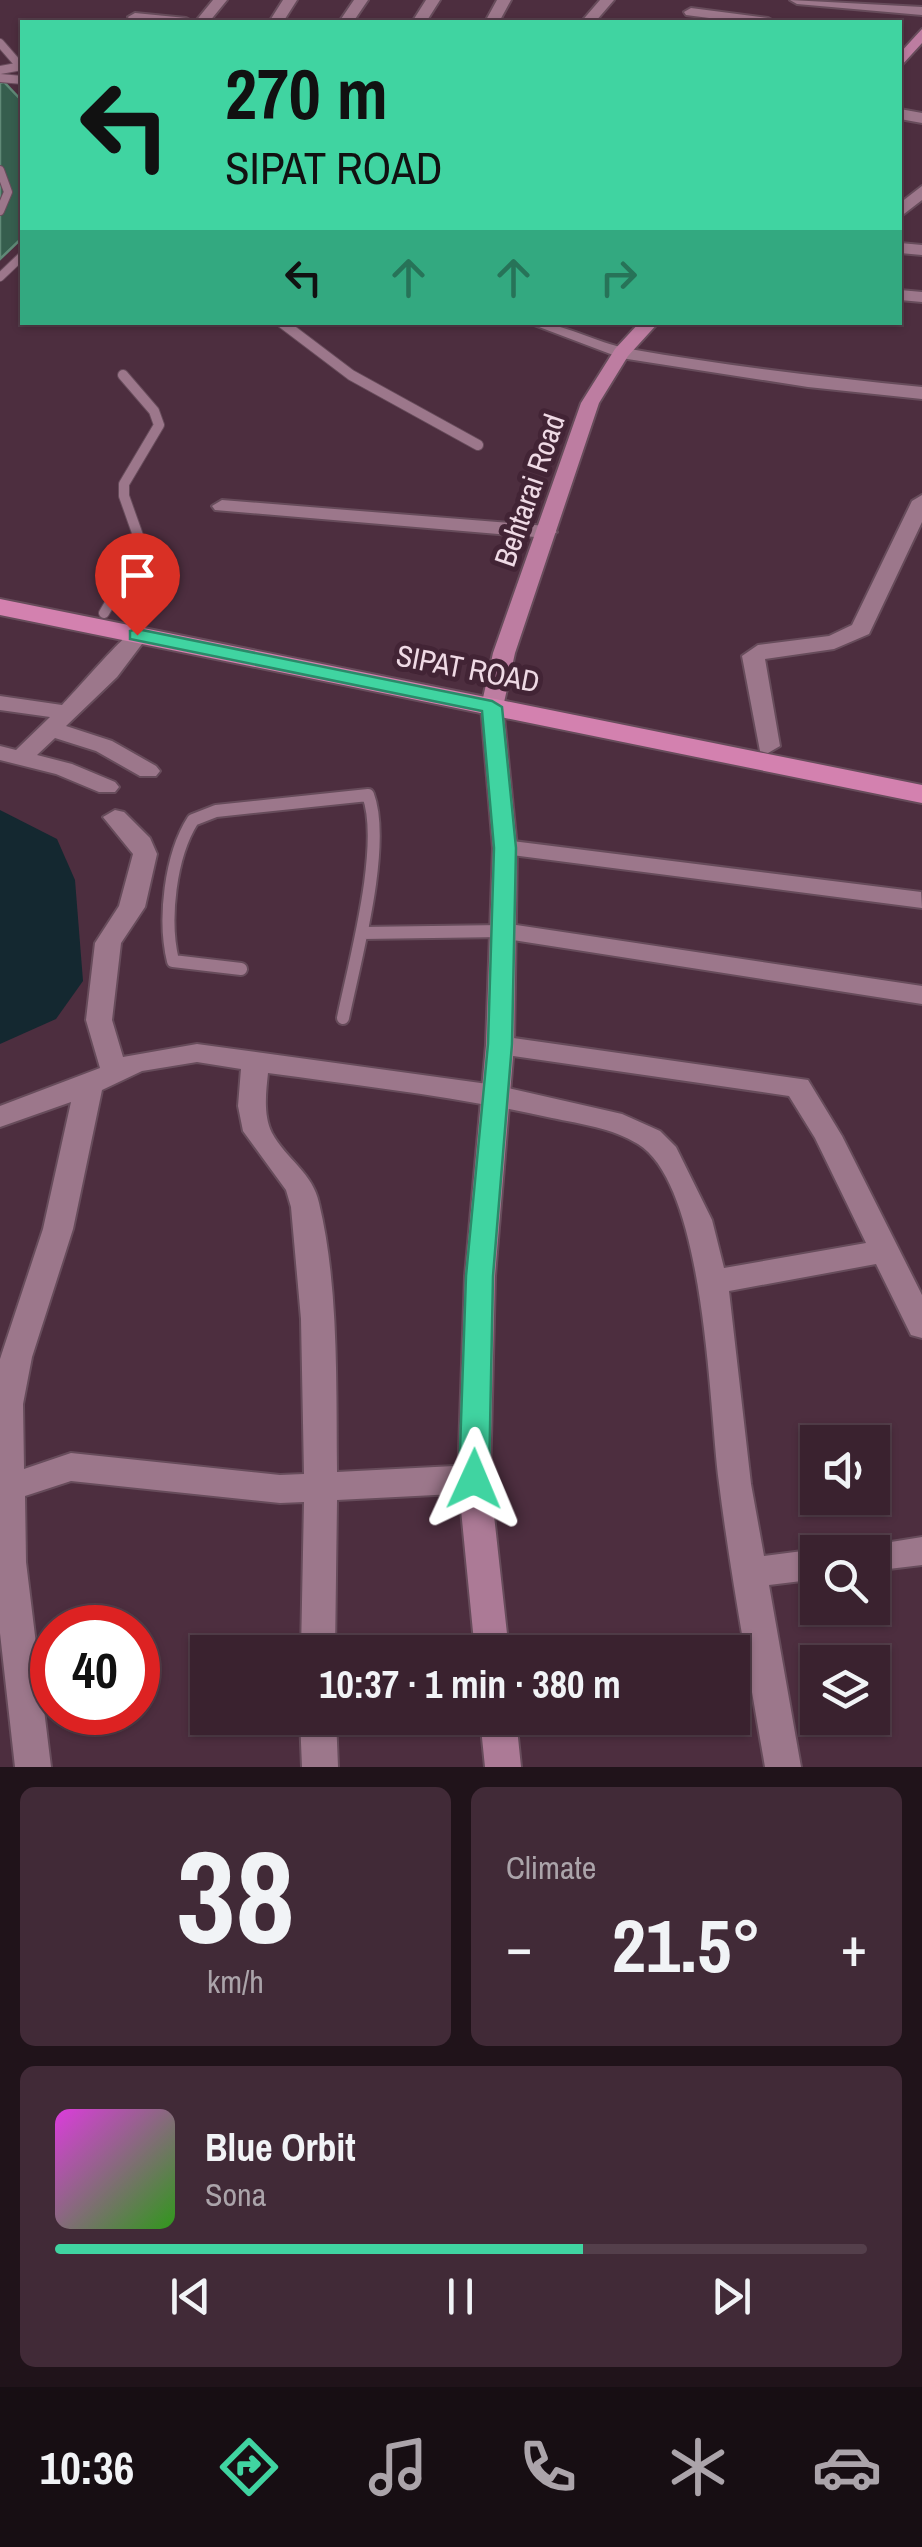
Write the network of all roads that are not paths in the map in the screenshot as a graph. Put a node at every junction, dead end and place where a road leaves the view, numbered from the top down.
1 (150, 0) edge
2 (220, 0) edge
3 (607, 0) edge
4 (796, 0) edge
5 (922, 11) edge
6 (690, 13) edge
7 (166, 20) edge
8 (204, 20) edge
9 (590, 20) edge
10 (751, 20) edge
11 (922, 33) edge
12 (0, 44) edge
13 (917, 51) edge
14 (20, 65) edge
15 (0, 78) edge
16 (20, 82) edge
17 (0, 170) edge
18 (922, 191) edge
19 (902, 210) edge
20 (0, 211) edge
21 (285, 325) edge
22 (542, 325) edge
23 (647, 325) edge
24 (621, 353) junction
25 (123, 375) dead end
26 (922, 393) edge
27 (478, 445) dead end
28 (922, 501) edge
29 (222, 506) dead end
30 (547, 532) junction
31 (0, 592) edge
32 (0, 607) edge
33 (104, 613) junction
34 (137, 635) junction
35 (492, 699) junction
36 (0, 703) edge
37 (59, 721) junction
38 (768, 746) junction
39 (10, 756) edge
40 (148, 771) dead end
41 (922, 774) edge
42 (107, 787) dead end
43 (922, 794) edge
44 (115, 816) dead end
45 (505, 848) junction
46 (921, 900) edge
47 (503, 931) junction
48 (362, 933) junction
49 (241, 968) dead end
50 (922, 995) edge
51 (343, 1018) dead end
52 (500, 1044) junction
53 (255, 1062) junction
54 (102, 1079) junction
55 (495, 1095) junction
56 (0, 1116) edge
57 (885, 1251) junction
58 (713, 1282) junction
59 (922, 1326) edge
60 (4, 1471) edge
61 (474, 1479) junction
62 (323, 1489) junction
63 (922, 1551) edge
64 (890, 1555) edge
65 (800, 1566) edge
66 (750, 1573) junction
67 (319, 1635) edge
68 (490, 1635) edge
69 (319, 1735) edge
70 (500, 1735) edge
71 (33, 1767) edge
72 (320, 1767) edge
73 (503, 1767) edge
74 (783, 1767) edge

1 - 7 street
2 - 8 street
3 - 9 street
4 - 5 street
6 - 10 street
11 - 13 main road
12 - 14 lane
15 - 16 lane
17 - 20 lane
18 - 19 street
21 - 27 lane
22 - 24 street
23 - 24 main road, Behtarai Road
24 - 26 street
24 - 30 main road, Behtarai Road
25 - 33 lane
28 - 38 street
29 - 30 street
30 - 35 main road, Behtarai Road
31 - 33 highway, SIPAT ROAD
32 - 34 highway, SIPAT ROAD
33 - 35 highway, SIPAT ROAD
34 - 35 highway, SIPAT ROAD
34 - 37 street
35 - 38 highway, SIPAT ROAD
35 - 43 highway, SIPAT ROAD
35 - 45 street
36 - 37 street
37 - 39 street
37 - 40 street
38 - 41 highway, SIPAT ROAD
39 - 42 street
44 - 54 street
45 - 46 street
45 - 47 street
47 - 48 lane
47 - 50 street
47 - 52 street
48 - 49 lane
48 - 51 lane
52 - 55 street
52 - 57 street
53 - 54 street
53 - 55 street
53 - 62 street
54 - 56 street
54 - 60 street
55 - 58 street
55 - 61 street
57 - 58 street
57 - 59 street
58 - 66 street
60 - 62 street
60 - 71 street
61 - 62 street
61 - 68 street
62 - 67 street
63 - 64 street
65 - 66 street
66 - 74 street
69 - 72 street
70 - 73 street

